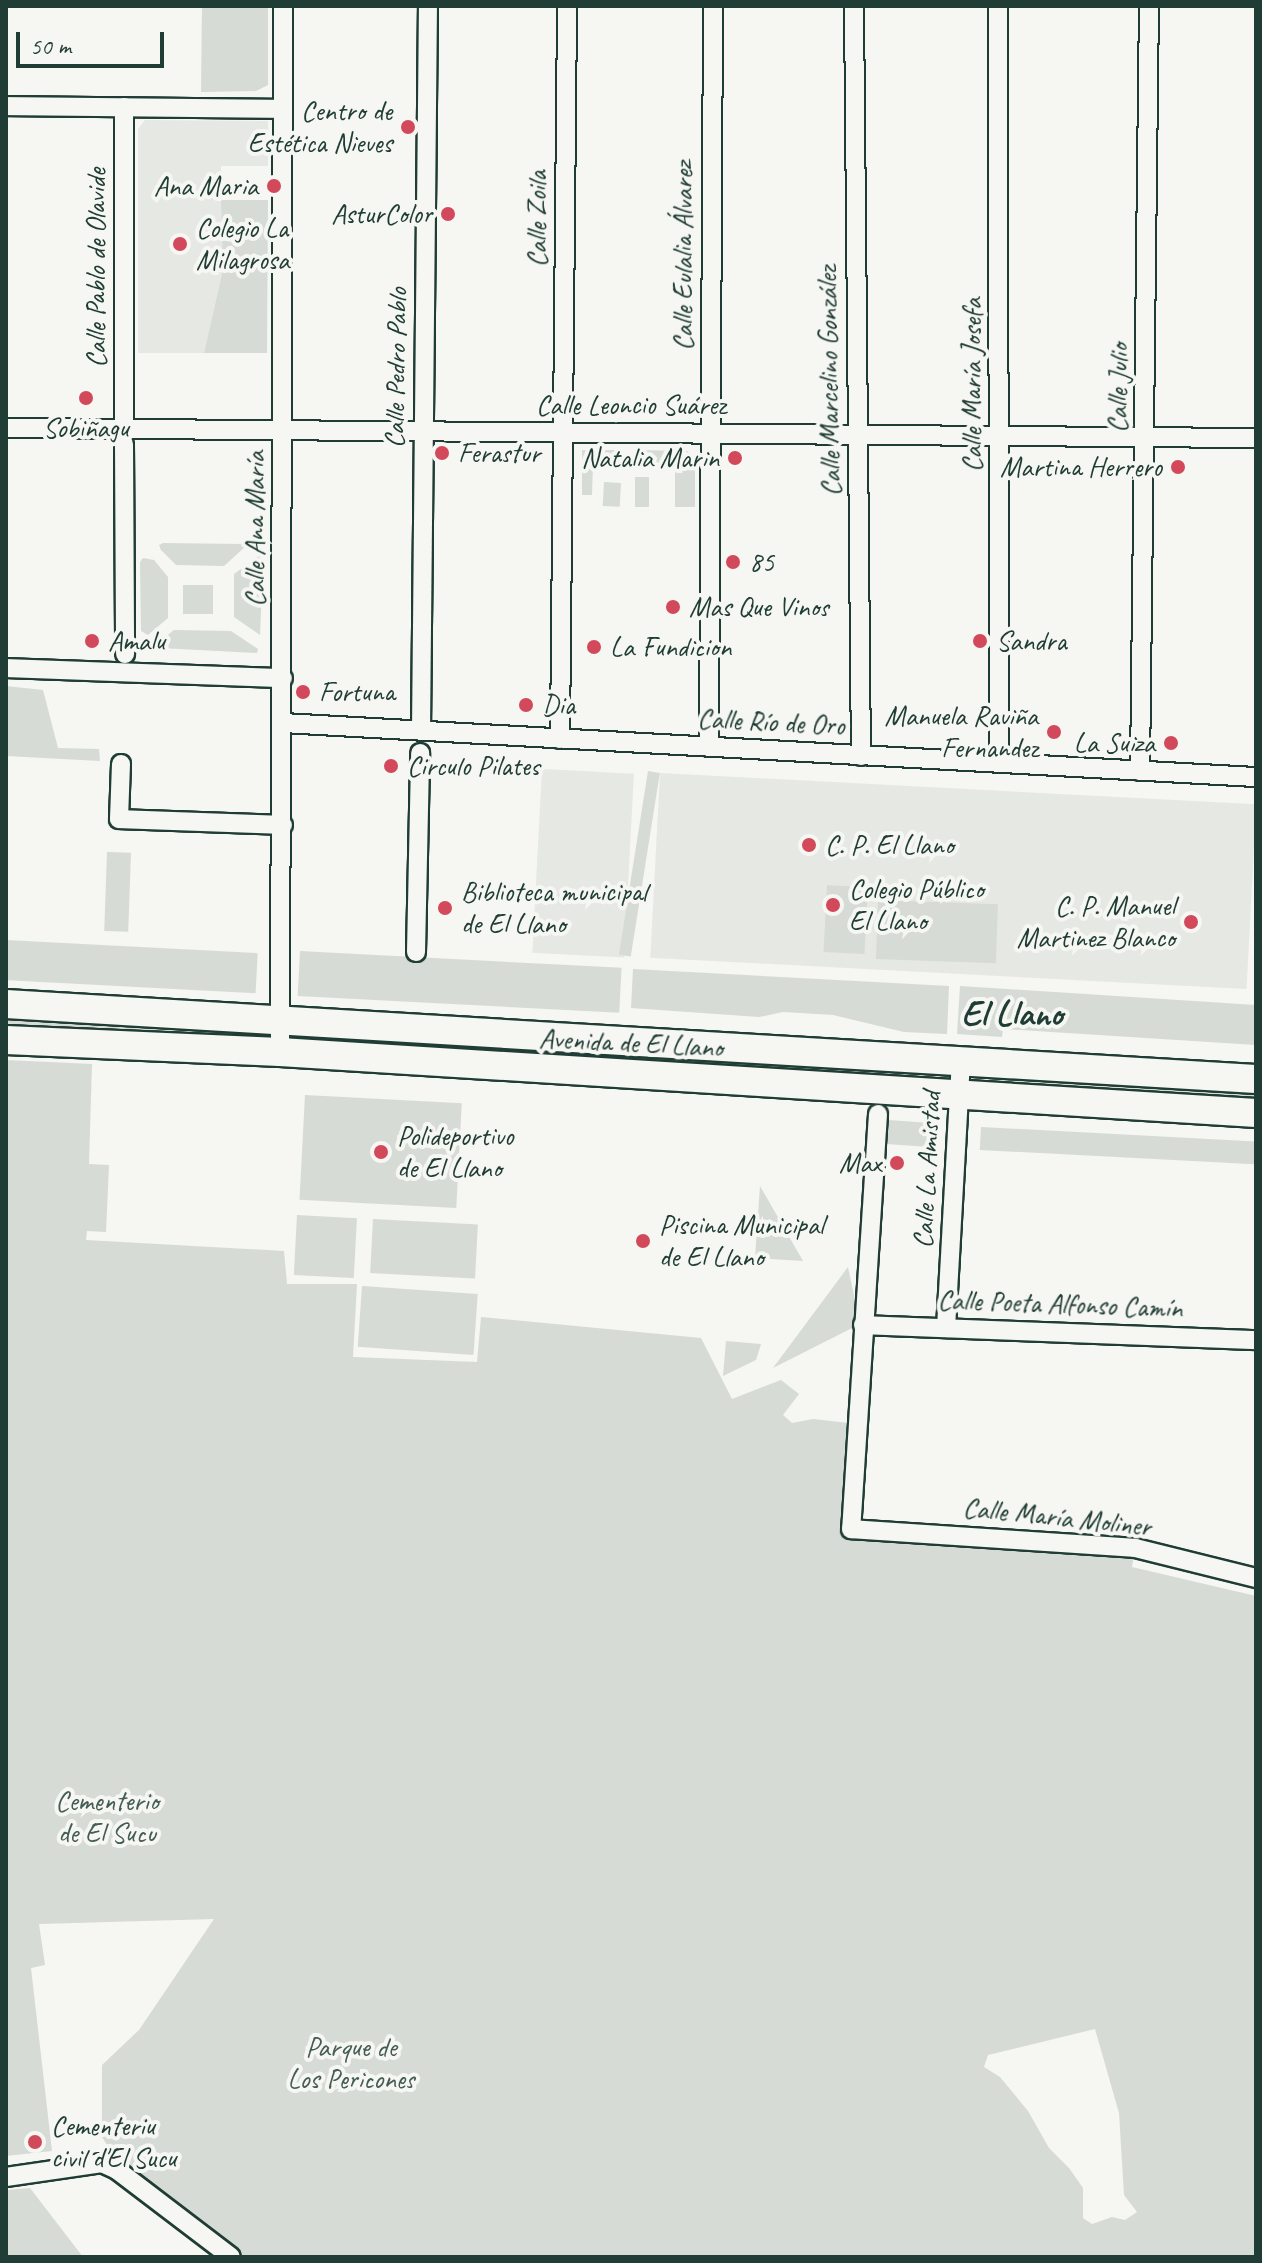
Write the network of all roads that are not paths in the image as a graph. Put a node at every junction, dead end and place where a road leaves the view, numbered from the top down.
1 (283, 6) edge
2 (428, 6) edge
3 (567, 6) edge
4 (713, 6) edge
5 (854, 6) edge
6 (998, 6) edge
7 (1149, 6) edge
8 (6, 106) edge
9 (124, 107) junction
10 (283, 109) junction
11 (6, 428) edge
12 (283, 431) junction
13 (423, 432) junction
14 (563, 433) junction
15 (710, 434) junction
16 (857, 435) junction
17 (1000, 436) junction
18 (124, 437) junction
19 (1146, 437) junction
20 (1256, 438) edge
21 (125, 654) dead end
22 (6, 668) edge
23 (283, 678) junction
24 (283, 723) junction
25 (421, 731) junction
26 (560, 739) junction
27 (709, 747) junction
28 (420, 753) dead end
29 (861, 756) junction
30 (999, 763) junction
31 (121, 764) dead end
32 (1140, 771) junction
33 (1256, 777) edge
34 (283, 825) junction
35 (416, 952) dead end
36 (6, 1004) edge
37 (282, 1022) junction
38 (6, 1040) edge
39 (280, 1052) junction
40 (961, 1062) junction
41 (1256, 1079) edge
42 (959, 1095) junction
43 (1256, 1113) edge
44 (878, 1114) dead end
45 (863, 1325) junction
46 (946, 1328) junction
47 (1256, 1340) edge
48 (1256, 1578) edge
49 (6, 2177) edge
50 (231, 2257) edge

1 - 10 street, Calle Ana María
2 - 13 street, Calle Pedro Pablo
3 - 14 street, Calle Zoila
4 - 15 street, Calle Eulalia Álvarez
5 - 16 street, Calle Marcelino González
6 - 17 street, Calle María Josefa
7 - 19 street, Calle Julio
8 - 9 street
9 - 10 street
9 - 18 street, Calle Pablo de Olavide
10 - 12 street, Calle Ana María
11 - 18 street, Calle Leoncio Suárez
12 - 13 street, Calle Leoncio Suárez
12 - 18 street, Calle Leoncio Suárez
12 - 23 street, Calle Ana María
13 - 14 street, Calle Leoncio Suárez
13 - 25 street, Calle Pedro Pablo
14 - 15 street, Calle Leoncio Suárez
14 - 26 street, Calle Zoila
15 - 16 street, Calle Leoncio Suárez
15 - 27 street, Calle Eulalia Álvarez
16 - 17 street, Calle Leoncio Suárez
16 - 29 street, Calle Marcelino González
17 - 19 street, Calle Leoncio Suárez
17 - 30 street, Calle María Josefa
18 - 21 street, Calle Pablo de Olavide
19 - 20 street, Calle Leoncio Suárez
19 - 32 street, Calle Julio
22 - 23 street
23 - 24 street, Calle Ana María
24 - 25 street, Calle Río de Oro
24 - 34 street, Calle Ana María
25 - 26 street, Calle Río de Oro
26 - 27 street, Calle Río de Oro
27 - 29 street, Calle Río de Oro
28 - 35 street
29 - 30 street, Calle Río de Oro
30 - 32 street, Calle Río de Oro
31 - 34 street
32 - 33 street, Calle Río de Oro
34 - 37 street, Calle Ana María
36 - 37 main road, Avenida de El Llano
37 - 39 street, Calle Ana María
37 - 40 main road, Avenida de El Llano
38 - 39 main road, Avenida de El Llano
39 - 42 main road, Avenida de El Llano
40 - 41 main road, Avenida de El Llano
40 - 42 street, Calle La Amistad
42 - 43 main road, Avenida de El Llano
42 - 46 street, Calle La Amistad
44 - 45 street
45 - 46 street, Calle Poeta Alfonso Camín
45 - 48 street, Calle María Moliner
46 - 47 street, Calle Poeta Alfonso Camín
49 - 50 street

